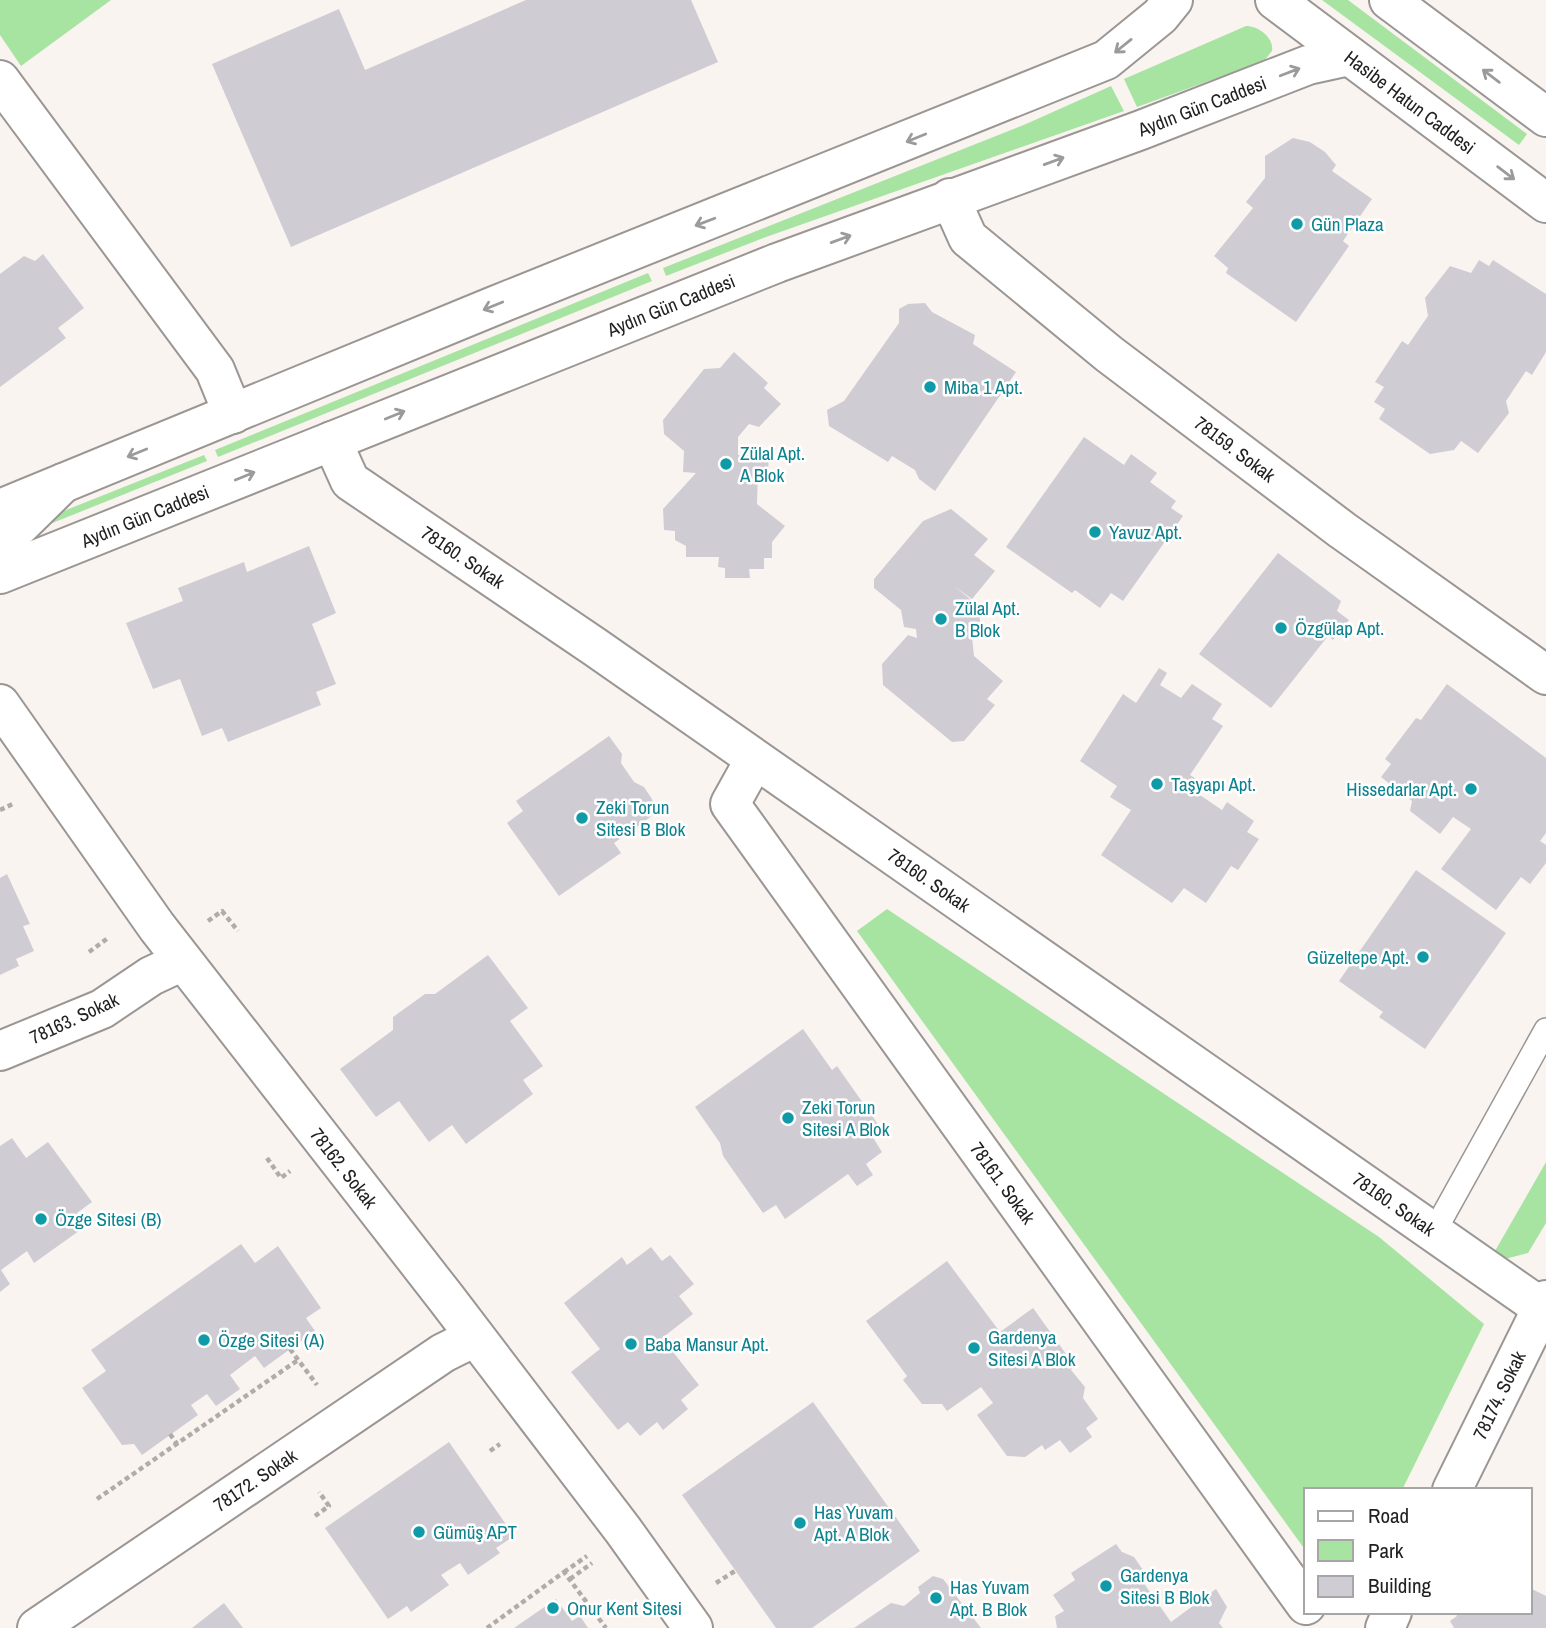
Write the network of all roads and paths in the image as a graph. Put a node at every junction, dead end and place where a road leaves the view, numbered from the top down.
1 (1173, 0) edge
2 (1275, 0) edge
3 (1390, 0) edge
4 (1349, 56) junction
5 (0, 80) edge
6 (1546, 117) edge
7 (950, 198) junction
8 (1546, 203) edge
9 (233, 414) junction
10 (332, 441) junction
11 (63, 483) junction
12 (0, 509) edge
13 (0, 540) edge
14 (0, 574) edge
15 (1546, 675) edge
16 (0, 704) edge
17 (755, 759) junction
18 (207, 922) dead end
19 (117, 931) dead end
20 (237, 931) dead end
21 (89, 952) dead end
22 (183, 961) junction
23 (1546, 1030) edge
24 (0, 1051) edge
25 (267, 1158) dead end
26 (299, 1164) dead end
27 (1434, 1232) junction
28 (1544, 1304) edge
29 (475, 1337) junction
30 (290, 1349) dead end
31 (298, 1360) junction
32 (317, 1385) dead end
33 (229, 1397) dead end
34 (234, 1404) junction
35 (170, 1434) dead end
36 (177, 1444) junction
37 (1453, 1488) edge
38 (318, 1491) dead end
39 (97, 1499) dead end
40 (315, 1516) dead end
41 (593, 1551) dead end
42 (599, 1559) dead end
43 (735, 1571) dead end
44 (564, 1572) junction
45 (570, 1579) junction
46 (712, 1586) dead end
47 (1304, 1602) edge
48 (37, 1628) edge
49 (487, 1628) edge
50 (606, 1628) edge
51 (693, 1628) edge

1 -> 9 street
2 - 4 street, Hasibe Hatun Caddesi
6 -> 3 street
7 -> 4 street, Aydın Gün Caddesi
4 -> 8 street, Hasibe Hatun Caddesi
5 - 9 street
10 -> 7 street, Aydın Gün Caddesi
7 - 15 street, 78159. Sokak
9 -> 11 street
14 -> 10 street, Aydın Gün Caddesi
10 - 17 street, 78160. Sokak
11 - 12 street
11 - 13 street
16 - 22 street, 78162. Sokak
17 - 27 street, 78160. Sokak
17 - 47 street, 78161. Sokak
18 - 20 path
19 - 21 path
22 - 24 street, 78163. Sokak
22 - 29 street, 78162. Sokak
23 - 27 lane
25 - 26 path
27 - 28 street, 78160. Sokak
28 - 37 street, 78174. Sokak
29 - 48 street, 78172. Sokak
29 - 51 street, 78162. Sokak
30 - 31 path
31 - 32 path
31 - 34 path
33 - 34 path
34 - 36 path
35 - 36 path
36 - 39 path
38 - 40 path
41 - 44 path
42 - 45 path
43 - 46 path
44 - 45 path
44 - 49 path
45 - 50 path

